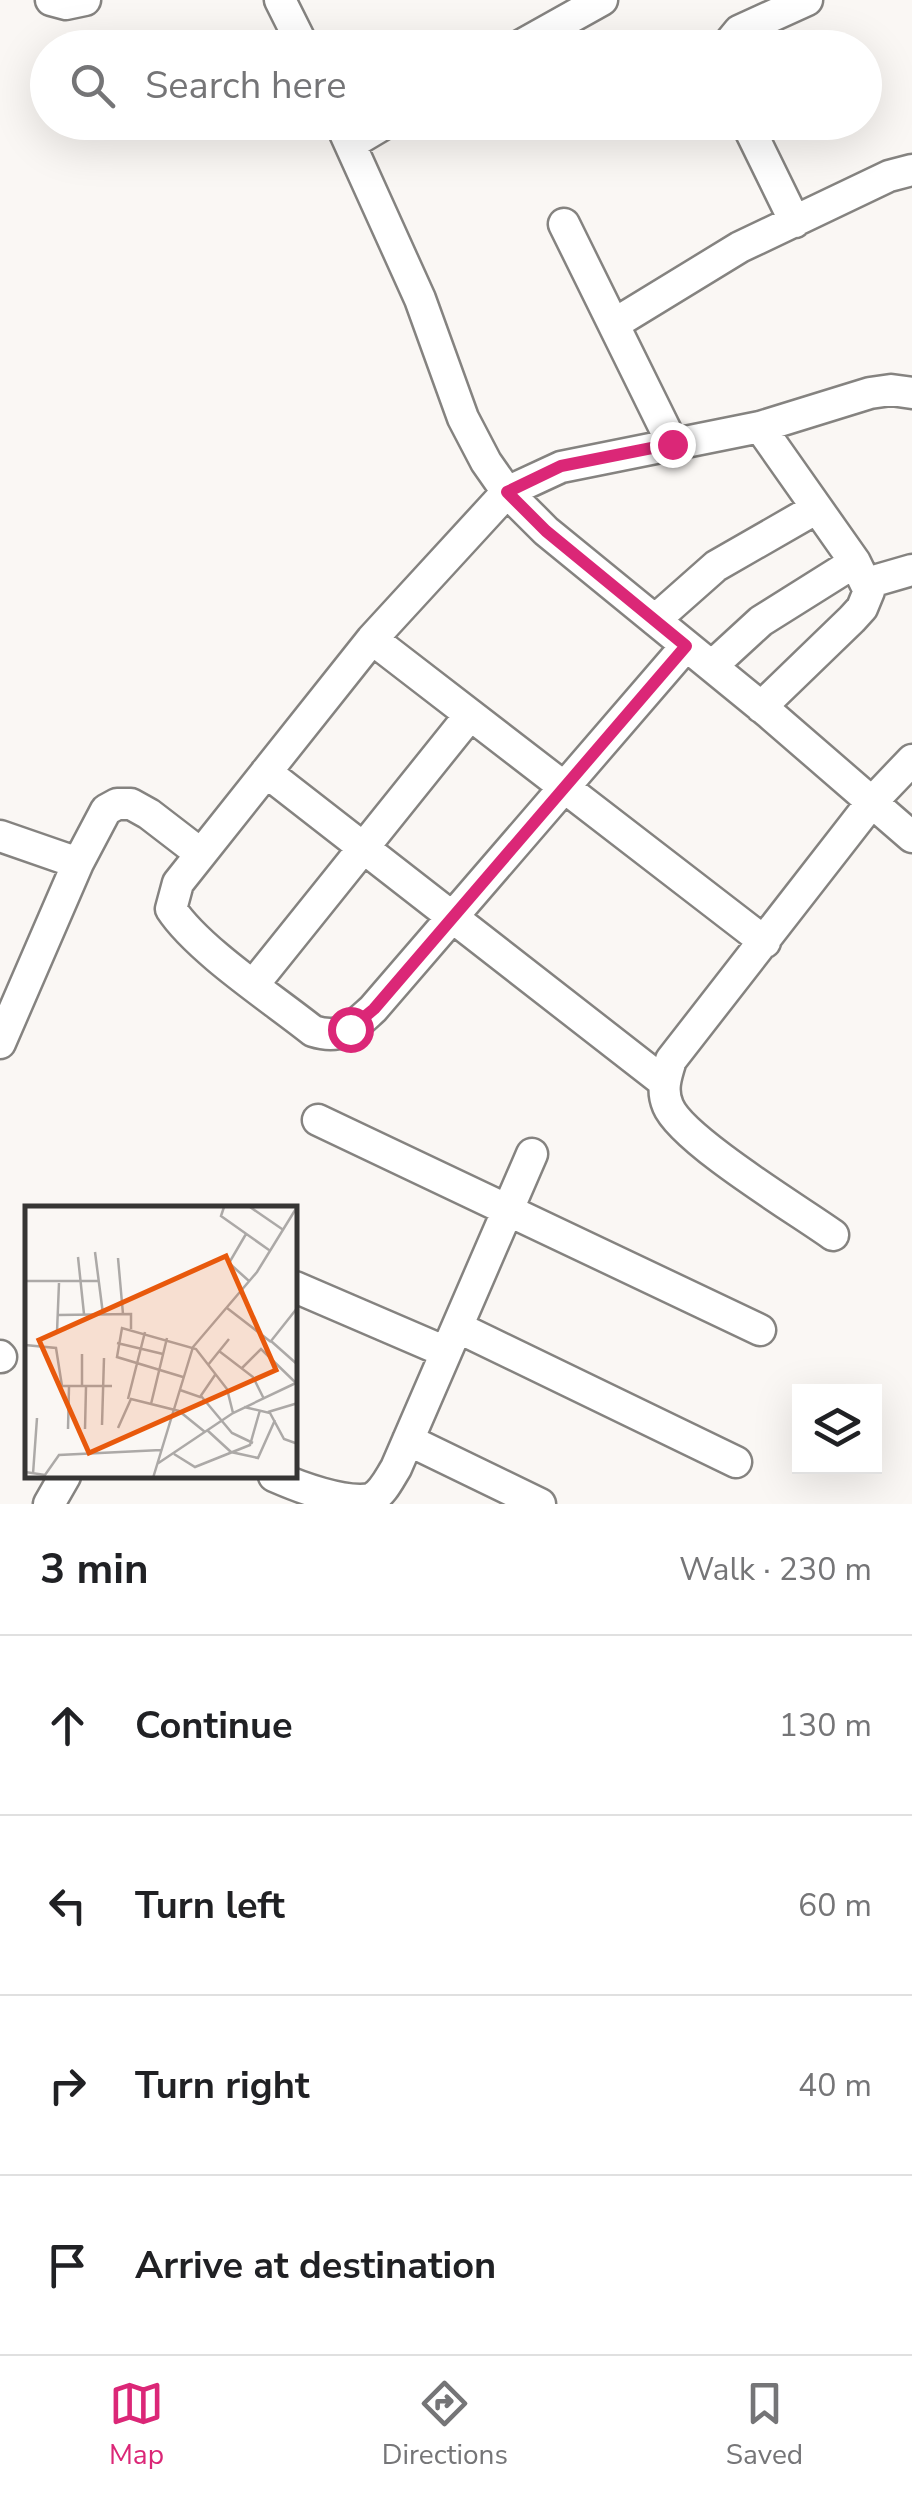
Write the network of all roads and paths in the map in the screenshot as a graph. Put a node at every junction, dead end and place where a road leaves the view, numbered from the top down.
1 (51, 0) edge
2 (85, 0) edge
3 (280, 0) edge
4 (602, 0) edge
5 (807, 0) edge
6 (295, 30) edge
7 (548, 30) edge
8 (740, 30) edge
9 (348, 140) edge
10 (755, 140) edge
11 (912, 170) edge
12 (795, 222) junction
13 (564, 224) dead end
14 (614, 324) junction
15 (912, 393) edge
16 (760, 427) junction
17 (672, 444) junction
18 (507, 492) junction
19 (817, 508) junction
20 (912, 570) edge
21 (861, 572) junction
22 (655, 620) junction
23 (372, 639) junction
24 (686, 646) junction
25 (712, 666) junction
26 (761, 707) junction
27 (470, 715) junction
28 (912, 760) edge
29 (266, 772) junction
30 (565, 788) junction
31 (872, 803) junction
32 (0, 836) edge
33 (912, 837) edge
34 (365, 848) junction
35 (201, 854) junction
36 (78, 863) junction
37 (453, 917) junction
38 (765, 942) junction
39 (254, 984) junction
40 (10, 994) edge
41 (0, 1043) edge
42 (664, 1082) junction
43 (318, 1120) dead end
44 (532, 1154) dead end
45 (508, 1210) junction
46 (833, 1235) dead end
47 (298, 1288) edge
48 (760, 1330) dead end
49 (452, 1340) junction
50 (408, 1440) junction
51 (736, 1462) dead end
52 (63, 1479) edge
53 (281, 1479) edge
54 (50, 1504) edge
55 (540, 1504) edge

1 - 2 street
3 - 6 street
4 - 7 street
5 - 8 street
9 - 18 street
10 - 12 street
11 - 12 street
12 - 14 street
13 - 14 street
14 - 17 street
15 - 16 street
16 - 17 street
16 - 19 street
17 - 18 street
18 - 22 street
18 - 23 street
19 - 21 street
19 - 22 street
20 - 21 street
21 - 25 street
21 - 26 street
22 - 24 street
23 - 27 street
23 - 29 street
24 - 25 street
24 - 30 street
25 - 26 street
26 - 31 street
27 - 30 street
27 - 34 street
28 - 31 street
29 - 34 street
29 - 35 street
30 - 37 street
30 - 38 street
31 - 33 street
31 - 38 street
32 - 36 street
34 - 37 street
34 - 39 street
35 - 36 street
35 - 39 street
36 - 40 street
37 - 39 street
37 - 42 street
38 - 42 street
40 - 41 street
42 - 46 street
43 - 45 street
44 - 45 street
45 - 48 street
45 - 49 street
47 - 49 street
49 - 50 street
49 - 51 street
50 - 53 street
50 - 55 street
52 - 54 street

